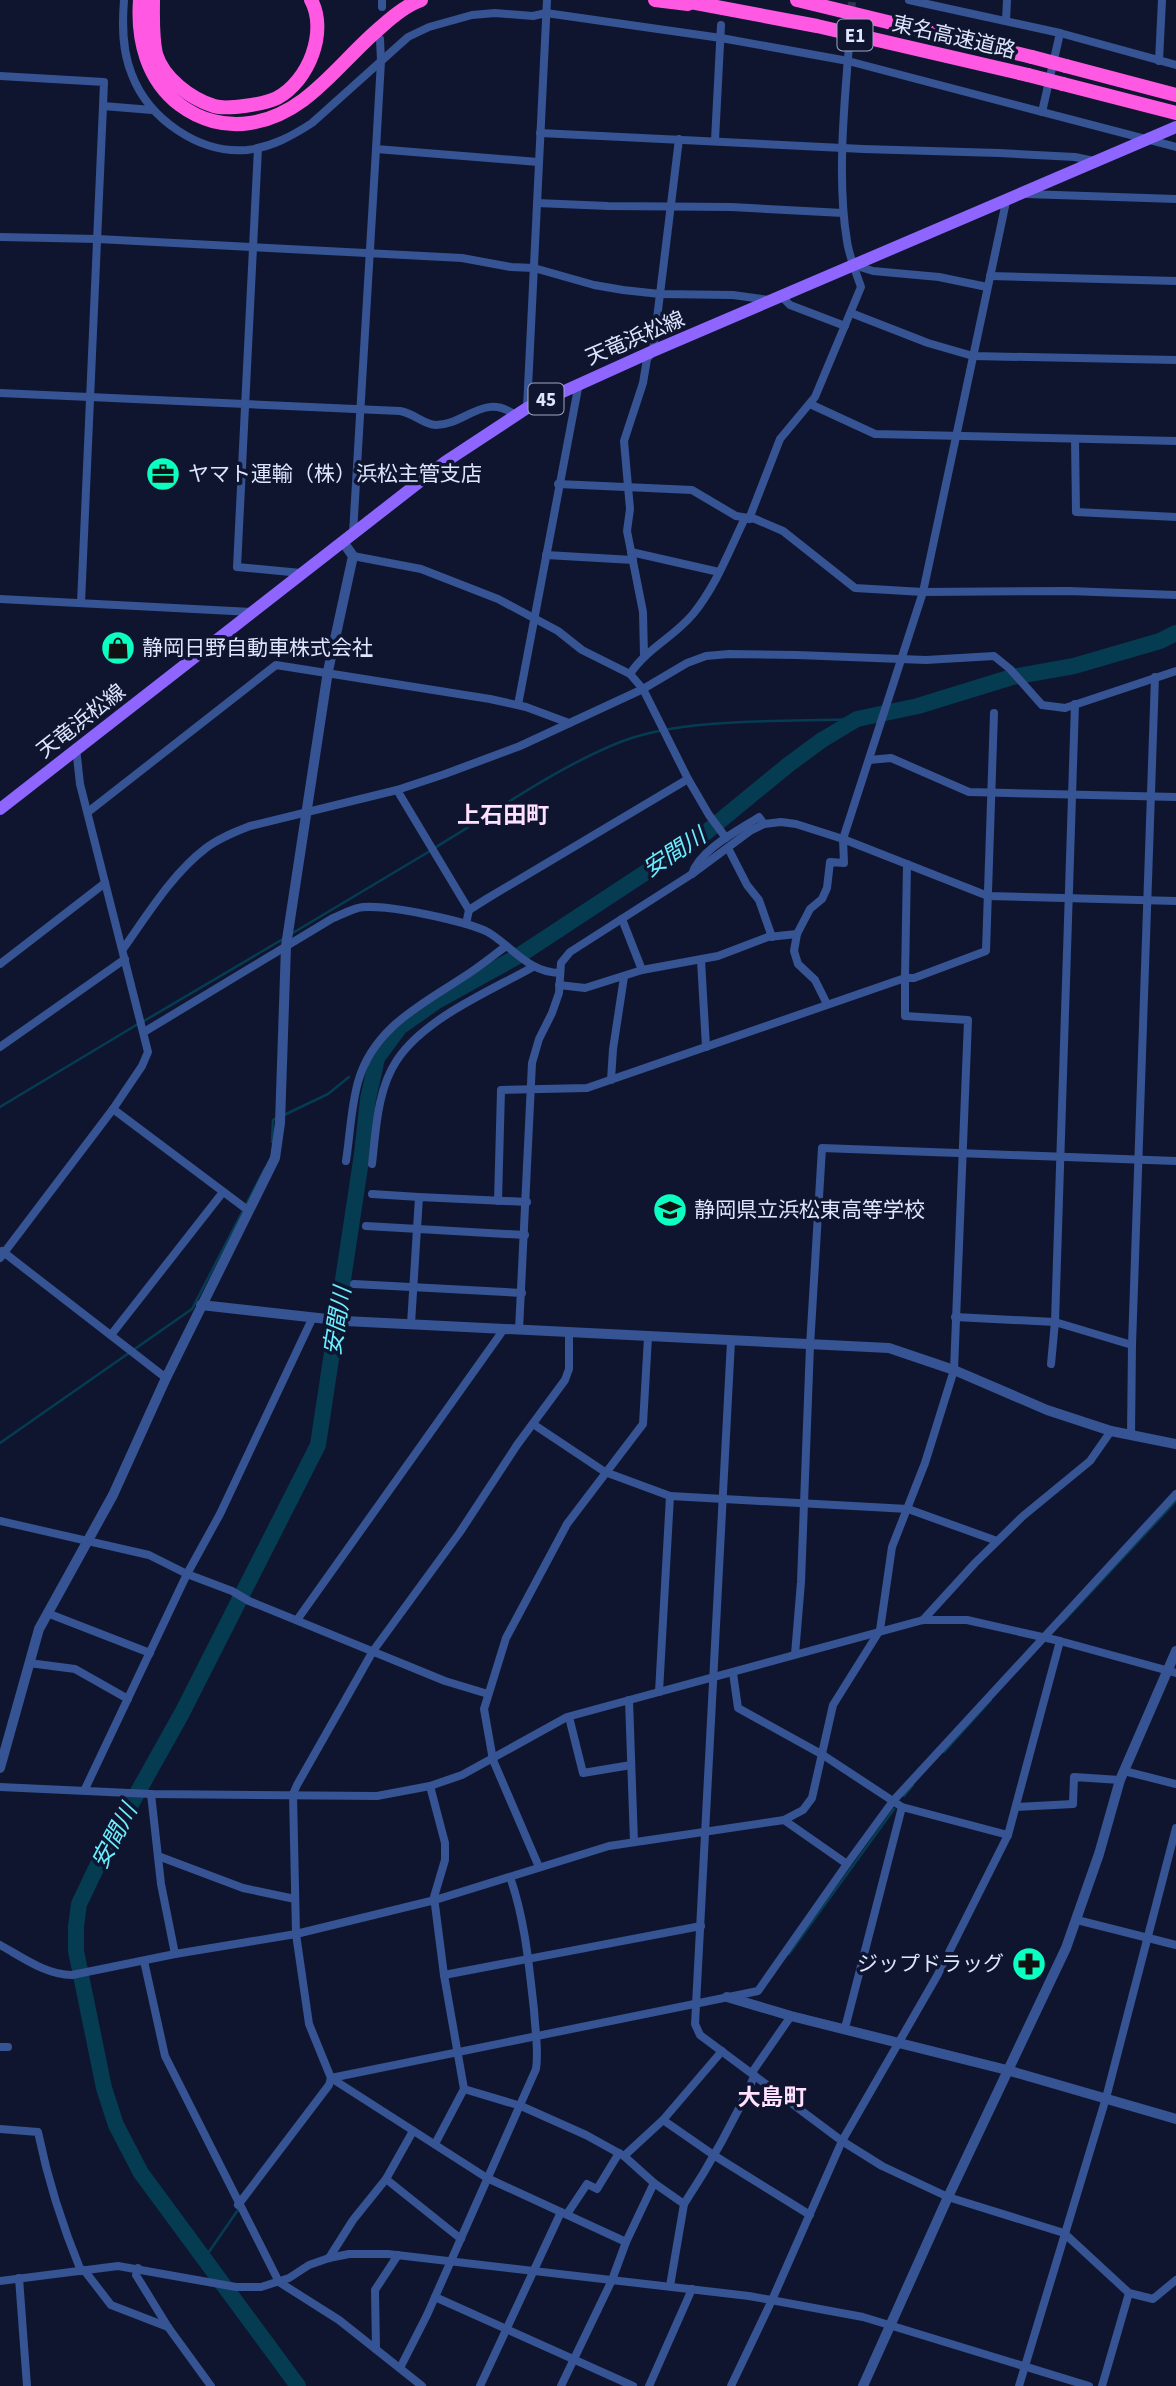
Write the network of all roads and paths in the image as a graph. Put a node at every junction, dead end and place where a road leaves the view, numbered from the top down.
1 (124, 0) edge
2 (140, 0) edge
3 (153, 0) edge
4 (311, 0) edge
5 (421, 0) edge
6 (547, 0) edge
7 (655, 0) edge
8 (680, 0) edge
9 (797, 0) edge
10 (909, 0) edge
11 (1007, 0) edge
12 (1162, 0) edge
13 (738, 10) junction
14 (546, 13) junction
15 (1006, 21) junction
16 (720, 25) dead end
17 (1060, 33) junction
18 (721, 38) junction
19 (380, 39) dead end
20 (849, 46) tunnel mouth
21 (381, 61) junction
22 (848, 61) junction
23 (1159, 61) junction
24 (1176, 65) edge
25 (0, 76) edge
26 (1176, 95) edge
27 (103, 106) junction
28 (152, 110) junction
29 (1042, 112) junction
30 (1176, 113) edge
31 (1176, 127) edge
32 (540, 132) junction
33 (679, 139) junction
34 (715, 140) junction
35 (1148, 140) junction
36 (1176, 146) edge
37 (844, 147) junction
38 (258, 148) junction
39 (376, 149) junction
40 (538, 162) junction
41 (1097, 162) junction
42 (1024, 194) junction
43 (1176, 199) edge
44 (1006, 202) junction
45 (537, 203) junction
46 (672, 207) junction
47 (843, 213) junction
48 (0, 237) edge
49 (98, 239) junction
50 (253, 246) junction
51 (369, 252) junction
52 (854, 265) junction
53 (534, 268) junction
54 (990, 275) junction
55 (1176, 281) edge
56 (987, 287) junction
57 (660, 294) junction
58 (776, 298) junction
59 (851, 313) junction
60 (845, 326) junction
61 (653, 351) junction
62 (973, 356) junction
63 (1176, 360) edge
64 (579, 383) junction
65 (0, 393) edge
66 (91, 399) junction
67 (810, 404) junction
68 (244, 405) junction
69 (362, 410) junction
70 (521, 411) junction
71 (956, 435) junction
72 (1075, 439) junction
73 (1176, 441) edge
74 (558, 484) junction
75 (629, 487) junction
76 (1176, 517) edge
77 (747, 519) junction
78 (354, 533) junction
79 (343, 542) junction
80 (547, 555) junction
81 (353, 556) junction
82 (632, 556) junction
83 (719, 572) junction
84 (302, 573) junction
85 (923, 592) junction
86 (1176, 595) edge
87 (0, 599) edge
88 (82, 603) junction
89 (251, 612) junction
90 (536, 618) junction
91 (644, 656) junction
92 (902, 659) junction
93 (328, 671) junction
94 (1176, 671) edge
95 (630, 674) junction
96 (1155, 677) junction
97 (643, 689) junction
98 (1075, 704) junction
99 (518, 705) junction
100 (994, 713) dead end
101 (569, 723) junction
102 (76, 748) junction
103 (869, 760) junction
104 (688, 779) junction
105 (397, 790) junction
106 (991, 792) junction
107 (1073, 794) junction
108 (1151, 796) junction
109 (1176, 797) edge
110 (0, 809) edge
111 (88, 812) junction
112 (306, 813) junction
113 (764, 824) junction
114 (725, 837) junction
115 (844, 839) junction
116 (728, 848) junction
117 (907, 864) junction
118 (692, 874) junction
119 (105, 883) junction
120 (988, 896) junction
121 (1070, 898) junction
122 (1148, 900) junction
123 (1176, 901) edge
124 (469, 911) junction
125 (622, 919) junction
126 (467, 924) junction
127 (797, 934) junction
128 (772, 936) junction
129 (287, 944) junction
130 (506, 947) junction
131 (123, 949) junction
132 (125, 959) junction
133 (701, 960) junction
134 (0, 964) edge
135 (533, 966) junction
136 (642, 970) junction
137 (560, 973) junction
138 (624, 976) junction
139 (905, 978) junction
140 (559, 985) junction
141 (827, 1004) junction
142 (143, 1030) junction
143 (706, 1046) junction
144 (0, 1047) edge
145 (611, 1080) junction
146 (532, 1090) junction
147 (113, 1109) junction
148 (962, 1153) junction
149 (1061, 1157) junction
150 (1139, 1159) junction
151 (346, 1161) dead end
152 (1176, 1161) edge
153 (372, 1164) dead end
154 (223, 1192) junction
155 (372, 1194) dead end
156 (419, 1197) junction
157 (498, 1201) junction
158 (527, 1202) junction
159 (249, 1211) junction
160 (366, 1226) dead end
161 (417, 1228) junction
162 (525, 1235) junction
163 (1, 1253) edge
164 (354, 1284) dead end
165 (413, 1287) junction
166 (522, 1293) junction
167 (201, 1305) junction
168 (313, 1317) junction
169 (955, 1317) junction
170 (1055, 1322) junction
171 (411, 1324) junction
172 (504, 1329) junction
173 (519, 1329) junction
174 (569, 1332) junction
175 (111, 1335) junction
176 (648, 1337) junction
177 (731, 1340) junction
178 (1132, 1345) junction
179 (810, 1346) junction
180 (1051, 1364) dead end
181 (954, 1370) junction
182 (166, 1378) junction
183 (533, 1424) junction
184 (1111, 1431) junction
185 (1131, 1436) junction
186 (1176, 1444) edge
187 (605, 1472) junction
188 (1176, 1494) edge
189 (670, 1496) junction
190 (723, 1499) junction
191 (802, 1503) junction
192 (908, 1509) junction
193 (0, 1521) edge
194 (997, 1541) junction
195 (85, 1542) junction
196 (187, 1574) junction
197 (47, 1612) junction
198 (297, 1620) junction
199 (923, 1620) junction
200 (880, 1630) junction
201 (1044, 1638) junction
202 (1060, 1641) junction
203 (373, 1651) junction
204 (1176, 1651) edge
205 (150, 1653) junction
206 (795, 1654) junction
207 (29, 1663) junction
208 (1172, 1672) edge
209 (733, 1673) junction
210 (713, 1677) junction
211 (659, 1692) junction
212 (488, 1695) junction
213 (128, 1699) junction
214 (629, 1700) junction
215 (569, 1717) junction
216 (822, 1755) junction
217 (494, 1760) junction
218 (631, 1765) junction
219 (0, 1768) edge
220 (1122, 1776) junction
221 (1176, 1784) edge
222 (430, 1786) junction
223 (0, 1787) edge
224 (85, 1789) junction
225 (151, 1794) junction
226 (293, 1794) junction
227 (893, 1801) junction
228 (902, 1807) junction
229 (1016, 1807) junction
230 (784, 1820) junction
231 (1176, 1828) edge
232 (706, 1831) junction
233 (1008, 1835) junction
234 (634, 1842) junction
235 (158, 1856) junction
236 (847, 1864) junction
237 (539, 1867) junction
238 (510, 1877) junction
239 (295, 1899) junction
240 (435, 1900) junction
241 (1077, 1920) junction
242 (701, 1926) junction
243 (296, 1934) junction
244 (1147, 1938) junction
245 (0, 1945) edge
246 (1176, 1945) edge
247 (175, 1954) junction
248 (528, 1958) junction
249 (144, 1961) junction
250 (444, 1975) junction
251 (727, 1997) junction
252 (696, 2003) junction
253 (791, 2016) junction
254 (845, 2028) junction
255 (536, 2036) junction
256 (899, 2043) junction
257 (722, 2050) junction
258 (459, 2053) junction
259 (1007, 2070) junction
260 (754, 2077) junction
261 (331, 2078) junction
262 (464, 2089) junction
263 (1107, 2098) junction
264 (521, 2106) junction
265 (1176, 2119) edge
266 (663, 2120) junction
267 (0, 2129) edge
268 (413, 2131) junction
269 (842, 2141) junction
270 (435, 2144) junction
271 (621, 2155) junction
272 (715, 2156) junction
273 (487, 2178) junction
274 (386, 2179) junction
275 (654, 2183) junction
276 (948, 2197) junction
277 (684, 2204) junction
278 (239, 2206) junction
279 (564, 2213) junction
280 (810, 2215) junction
281 (1064, 2234) junction
282 (461, 2239) junction
283 (626, 2242) junction
284 (398, 2255) junction
285 (329, 2258) junction
286 (450, 2261) junction
287 (138, 2268) junction
288 (83, 2270) junction
289 (533, 2271) junction
290 (19, 2278) junction
291 (612, 2280) junction
292 (1176, 2280) edge
293 (0, 2281) edge
294 (278, 2282) junction
295 (670, 2286) junction
296 (692, 2289) junction
297 (1129, 2293) junction
298 (435, 2297) junction
299 (772, 2300) junction
300 (168, 2327) junction
301 (889, 2327) junction
302 (506, 2329) junction
303 (376, 2349) junction
304 (574, 2359) junction
305 (1025, 2367) junction
306 (400, 2368) junction
307 (27, 2386) edge
308 (211, 2386) edge
309 (422, 2386) edge
310 (480, 2386) edge
311 (561, 2386) edge
312 (633, 2386) edge
313 (649, 2386) edge
314 (731, 2386) edge
315 (863, 2386) edge
316 (1020, 2386) edge
317 (1089, 2386) edge
318 (1102, 2386) edge

1 - 28 street
2 - 5 highway
3 - 4 highway
6 - 14 street
7 - 13 highway
8 - 13 highway, 東名高速道路 / E1
9 - 26 highway, 東名高速道路 / E1, bridge
10 - 15 street
11 - 15 street
12 - 23 street
13 - 30 highway, 東名高速道路 / E1, bridge
14 - 18 street
14 - 21 street
14 - 32 street
15 - 17 street
16 - 18 street
17 - 23 street
17 - 29 street
18 - 22 street
18 - 34 street
19 - 21 street
20 - 22 street
21 - 38 street
21 - 39 street
22 - 29 street
22 - 37 street
23 - 24 street
25 - 27 street
27 - 28 street
27 - 49 street
28 - 38 street
29 - 35 street
31 - 35 main road, 天竜浜松線 / 45
32 - 33 street
32 - 40 street
33 - 34 street
33 - 46 street
34 - 37 street
35 - 36 street
35 - 41 main road, 天竜浜松線 / 45
37 - 41 street
37 - 47 street
38 - 50 street
39 - 40 street
39 - 51 street
40 - 45 street
41 - 42 main road, 天竜浜松線 / 45
42 - 43 street
42 - 44 main road, 天竜浜松線 / 45
44 - 52 main road, 天竜浜松線 / 45
44 - 54 street
45 - 46 street
45 - 53 street
46 - 47 street
46 - 57 street
47 - 52 street
48 - 49 street
49 - 50 street
49 - 66 street
50 - 51 street
50 - 68 street
51 - 53 street
51 - 69 street
52 - 56 street
52 - 58 main road, 天竜浜松線 / 45
52 - 59 street
53 - 57 street
53 - 70 street
54 - 55 street
54 - 56 street
56 - 62 street
57 - 58 street
57 - 61 street
58 - 60 street
58 - 61 main road, 天竜浜松線 / 45
59 - 60 street
59 - 62 street
60 - 67 street
61 - 64 main road, 天竜浜松線 / 45
61 - 75 street
62 - 63 street
62 - 71 street
64 - 70 main road, 天竜浜松線 / 45
64 - 74 street
65 - 66 street
66 - 68 street
66 - 88 street
67 - 71 street
67 - 77 street
68 - 69 street
68 - 84 street
69 - 70 street
69 - 78 street
70 - 78 main road, 天竜浜松線 / 45
71 - 72 street
71 - 85 street
72 - 73 street
72 - 76 street
74 - 75 street
74 - 80 street
75 - 77 street
75 - 82 street
77 - 83 street
77 - 85 street
78 - 79 main road, 天竜浜松線 / 45
79 - 81 street
79 - 84 main road, 天竜浜松線 / 45
80 - 82 street
80 - 90 street
81 - 90 street
81 - 93 street
82 - 83 street
82 - 91 street
83 - 91 street
84 - 89 main road, 天竜浜松線 / 45
85 - 86 street
85 - 92 street
87 - 88 street
88 - 89 street
89 - 102 main road, 天竜浜松線 / 45
90 - 95 street
90 - 99 street
91 - 95 street
92 - 97 street
92 - 98 street
92 - 103 street
93 - 99 street
93 - 111 street
93 - 112 street
94 - 96 street
95 - 97 street
96 - 98 street
96 - 108 street
97 - 101 street
97 - 104 street
98 - 107 street
99 - 101 street
100 - 106 street
101 - 105 street
102 - 110 main road, 天竜浜松線 / 45
102 - 111 street
103 - 106 street
103 - 115 street
104 - 114 street
104 - 124 street
105 - 112 street
105 - 124 street
106 - 107 street
106 - 120 street
107 - 108 street
107 - 121 street
108 - 109 street
108 - 122 street
111 - 119 street
112 - 129 street
112 - 131 street
113 - 114 street
113 - 115 street
113 - 116 street
114 - 118 street
115 - 117 street
115 - 127 street
116 - 118 street
116 - 128 street
117 - 120 street
117 - 139 street
118 - 125 street
119 - 131 street
119 - 134 street
120 - 121 street
120 - 139 street
121 - 122 street
121 - 149 street
122 - 123 street
122 - 150 street
124 - 126 street
125 - 136 street
125 - 137 street
126 - 129 street
126 - 130 street
127 - 128 street
127 - 141 street
128 - 133 street
129 - 142 street
129 - 159 street
130 - 135 street
130 - 151 street
131 - 132 street
132 - 142 street
132 - 144 street
133 - 136 street
133 - 143 street
135 - 137 street
135 - 153 street
136 - 138 street
137 - 140 street
138 - 140 street
138 - 145 street
139 - 141 street
139 - 148 street
140 - 146 street
141 - 143 street
142 - 147 street
143 - 145 street
145 - 146 street
146 - 157 street
146 - 158 street
147 - 154 street
147 - 163 street
148 - 149 street
148 - 169 street
148 - 179 street
149 - 150 street
149 - 170 street
150 - 152 street
150 - 178 street
154 - 159 street
154 - 175 street
155 - 156 street
156 - 157 street
156 - 161 street
157 - 158 street
158 - 162 street
159 - 167 street
160 - 161 street
161 - 162 street
161 - 165 street
162 - 166 street
163 - 175 street
164 - 165 street
165 - 166 street
165 - 171 street
166 - 173 street
167 - 168 street
167 - 182 street
168 - 171 street
168 - 196 street
169 - 170 street
169 - 181 street
170 - 178 street
170 - 180 street
171 - 172 street
172 - 173 street
172 - 198 street
173 - 174 street
174 - 176 street
174 - 183 street
175 - 182 street
176 - 177 street
176 - 187 street
177 - 179 street
177 - 190 street
178 - 185 street
179 - 181 street
179 - 191 street
181 - 184 street
181 - 192 street
182 - 195 street
183 - 187 street
183 - 203 street
184 - 185 street
184 - 194 street
185 - 186 street
187 - 189 street
187 - 212 street
188 - 201 street
189 - 190 street
189 - 211 street
190 - 191 street
190 - 210 street
191 - 192 street
191 - 206 street
192 - 194 street
192 - 200 street
193 - 195 street
194 - 199 street
195 - 196 street
195 - 197 street
196 - 198 street
196 - 205 street
197 - 205 street
197 - 207 street
198 - 203 street
199 - 200 street
199 - 201 street
200 - 206 street
200 - 216 street
201 - 202 street
201 - 227 street
202 - 208 street
202 - 229 street
203 - 212 street
203 - 226 street
204 - 208 street
205 - 213 street
206 - 209 street
207 - 213 street
207 - 219 street
208 - 220 street
209 - 210 street
209 - 216 street
210 - 211 street
210 - 232 street
211 - 214 street
212 - 217 street
213 - 224 street
214 - 215 street
214 - 218 street
215 - 217 street
215 - 218 street
216 - 227 street
216 - 230 street
217 - 222 street
217 - 237 street
218 - 234 street
220 - 221 street
220 - 229 street
220 - 241 street
222 - 226 street
222 - 240 street
223 - 224 street
224 - 225 street
225 - 226 street
225 - 235 street
226 - 239 street
227 - 228 street
227 - 236 street
228 - 233 street
228 - 254 street
229 - 233 street
230 - 232 street
230 - 236 street
231 - 244 street
232 - 234 street
232 - 242 street
233 - 256 street
234 - 237 street
235 - 239 street
235 - 247 street
236 - 251 street
237 - 238 street
238 - 240 street
238 - 248 street
239 - 243 street
240 - 243 street
240 - 250 street
241 - 244 street
241 - 259 street
242 - 248 street
242 - 252 street
243 - 247 street
243 - 261 street
244 - 246 street
244 - 263 street
245 - 249 street
247 - 249 street
248 - 250 street
248 - 255 street
249 - 278 street
250 - 258 street
251 - 252 street
251 - 253 street
252 - 255 street
252 - 257 street
253 - 254 street
253 - 260 street
254 - 256 street
255 - 258 street
255 - 264 street
256 - 259 street
256 - 269 street
257 - 260 street
257 - 266 street
258 - 261 street
258 - 262 street
259 - 263 street
259 - 276 street
260 - 269 street
260 - 272 street
261 - 268 street
261 - 278 street
262 - 264 street
262 - 270 street
263 - 265 street
263 - 281 street
264 - 271 street
264 - 273 street
266 - 271 street
266 - 272 street
267 - 288 street
268 - 270 street
268 - 274 street
269 - 276 street
269 - 280 street
270 - 273 street
271 - 275 street
271 - 279 street
272 - 277 street
272 - 280 street
273 - 279 street
273 - 282 street
274 - 282 street
274 - 285 street
275 - 277 street
275 - 283 street
276 - 281 street
276 - 301 street
277 - 295 street
278 - 294 street
279 - 283 street
279 - 289 street
280 - 299 street
281 - 297 street
281 - 305 street
282 - 286 street
283 - 291 street
284 - 285 street
284 - 286 street
284 - 303 street
285 - 294 street
286 - 289 street
286 - 298 street
287 - 288 street
287 - 294 street
287 - 300 street
288 - 290 street
288 - 300 street
289 - 291 street
289 - 302 street
290 - 293 street
290 - 307 street
291 - 295 street
291 - 304 street
292 - 297 street
294 - 303 street
295 - 296 street
296 - 299 street
296 - 313 street
297 - 318 street
298 - 302 street
298 - 306 street
299 - 301 street
299 - 314 street
300 - 308 street
301 - 305 street
301 - 315 street
302 - 304 street
302 - 310 street
303 - 306 street
304 - 311 street
304 - 312 street
305 - 316 street
305 - 317 street
306 - 309 street

